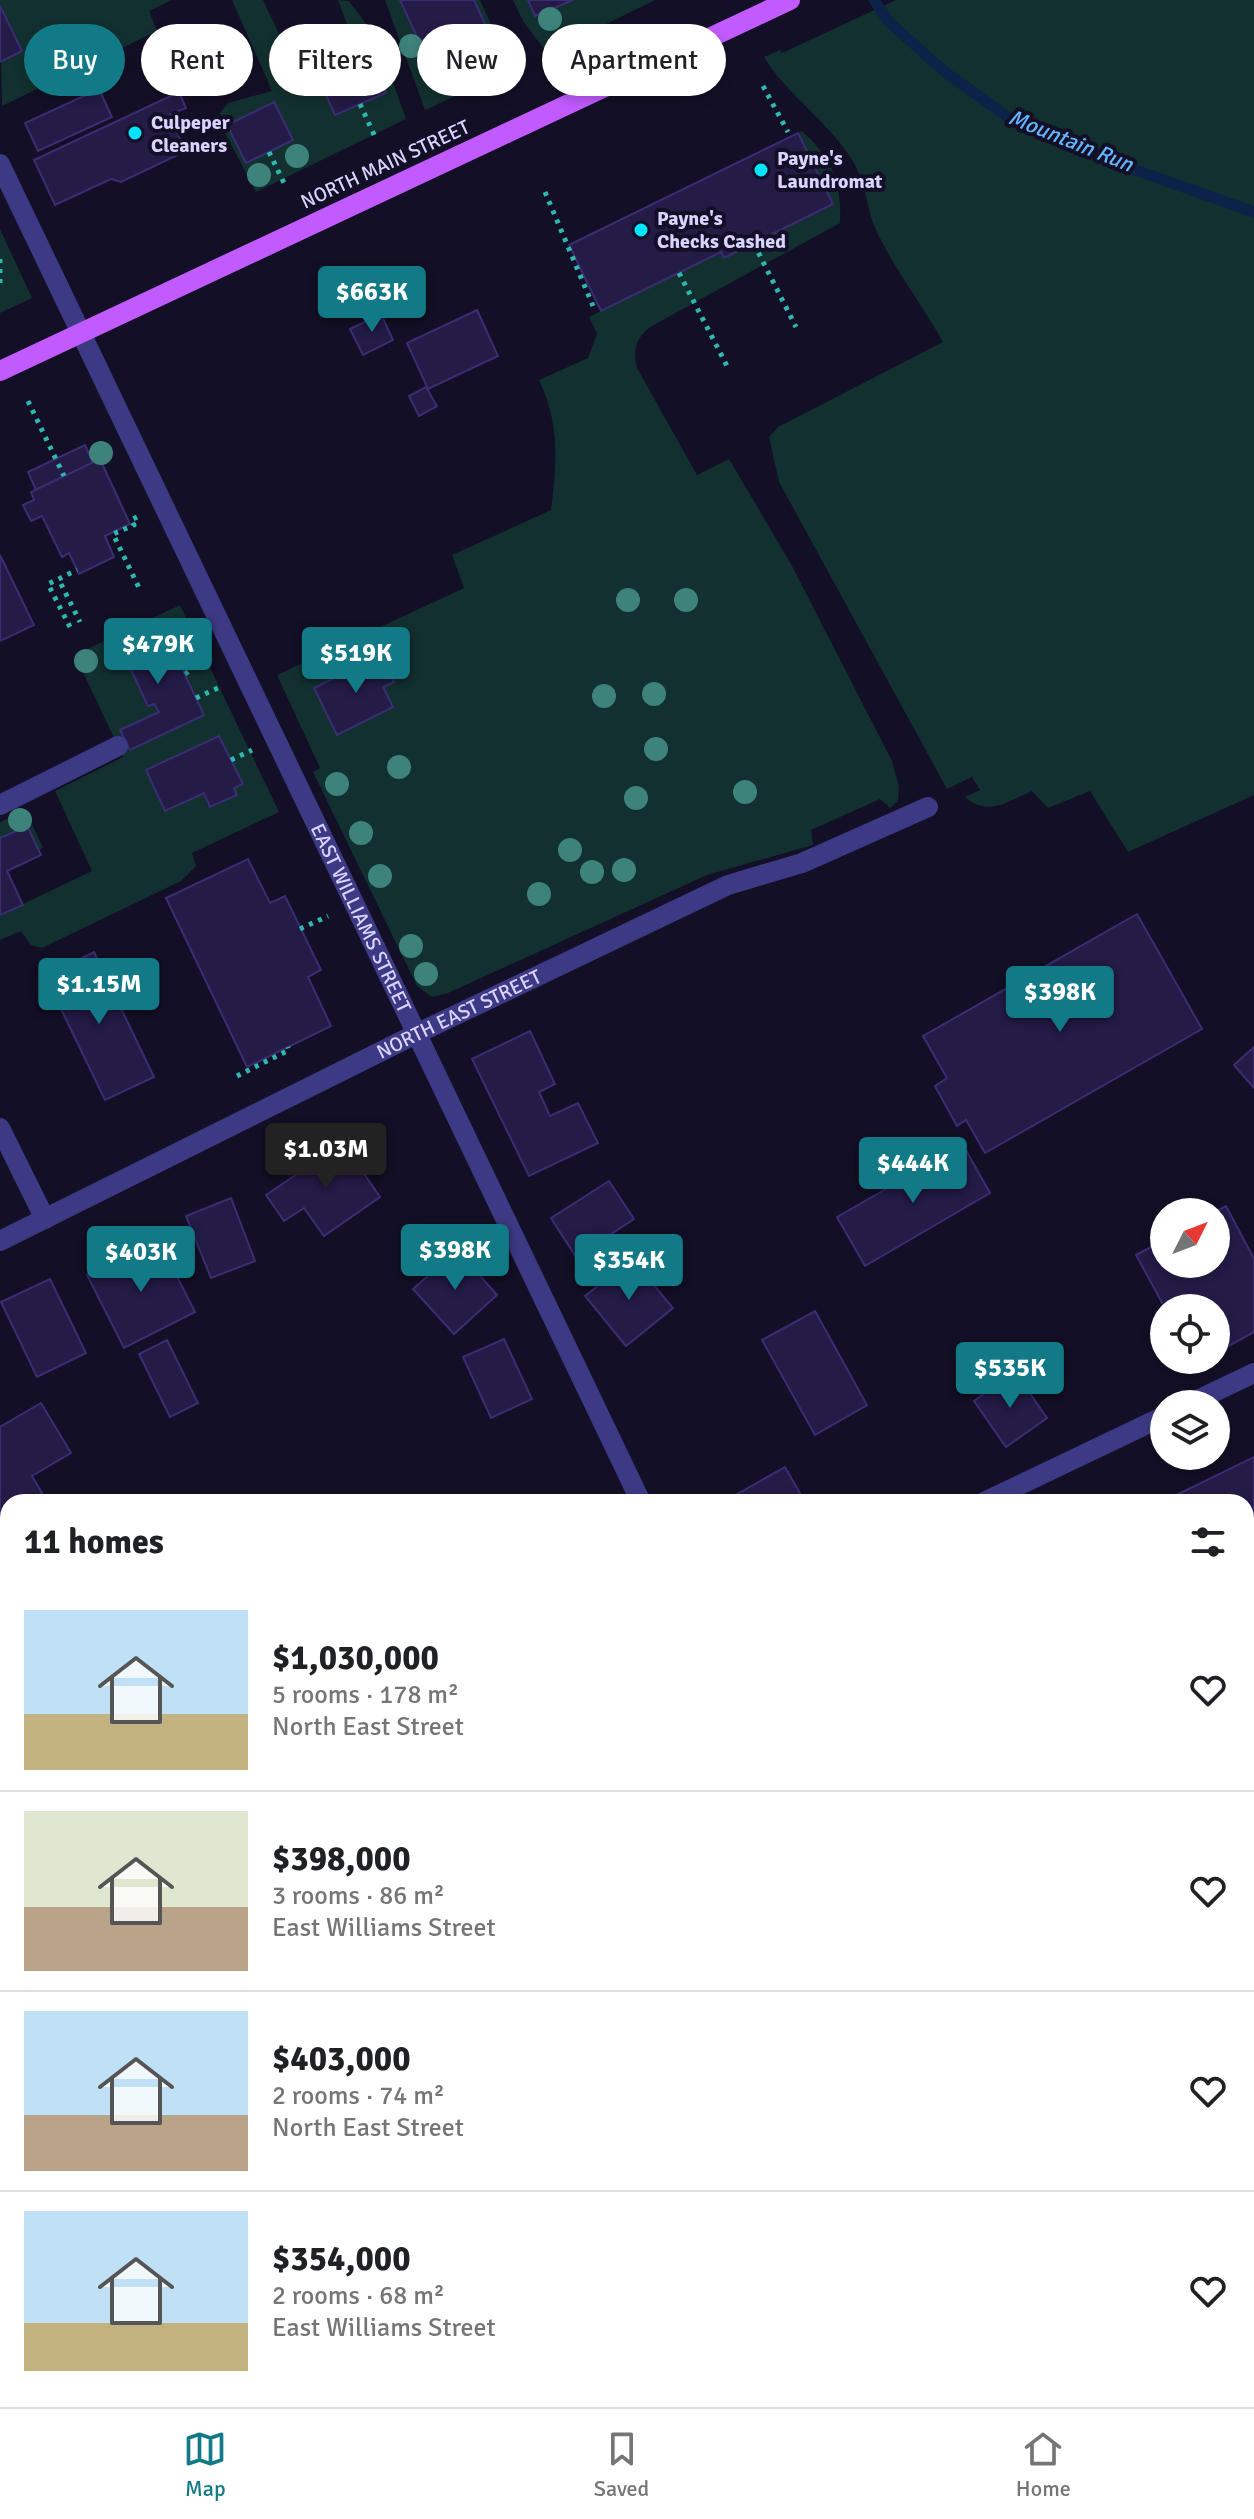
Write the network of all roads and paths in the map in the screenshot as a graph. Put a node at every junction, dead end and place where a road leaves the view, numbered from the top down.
1 (790, 0) edge
2 (763, 86) dead end
3 (360, 104) dead end
4 (788, 132) dead end
5 (376, 139) dead end
6 (269, 152) dead end
7 (0, 164) edge
8 (284, 183) dead end
9 (545, 192) dead end
10 (754, 244) dead end
11 (0, 259) edge
12 (679, 273) dead end
13 (0, 288) edge
14 (593, 306) dead end
15 (796, 327) dead end
16 (80, 333) junction
17 (727, 366) dead end
18 (0, 371) edge
19 (28, 401) dead end
20 (64, 476) dead end
21 (131, 520) dead end
22 (116, 540) junction
23 (108, 543) dead end
24 (77, 570) dead end
25 (61, 584) dead end
26 (141, 592) dead end
27 (80, 622) dead end
28 (70, 627) dead end
29 (206, 648) dead end
30 (185, 674) dead end
31 (224, 685) dead end
32 (196, 698) dead end
33 (118, 746) dead end
34 (254, 749) dead end
35 (231, 760) dead end
36 (0, 805) edge
37 (928, 807) dead end
38 (333, 914) dead end
39 (300, 929) dead end
40 (416, 1034) junction
41 (288, 1047) dead end
42 (237, 1076) dead end
43 (0, 1128) edge
44 (45, 1219) junction
45 (0, 1241) edge
46 (1254, 1373) edge
47 (1218, 1390) edge
48 (1150, 1423) edge
49 (637, 1494) edge
50 (1001, 1494) edge

1 - 16 main road, NORTH MAIN STREET
2 - 4 path
3 - 5 path
6 - 8 path
7 - 16 street, EAST WILLIAMS STREET
9 - 14 path
10 - 15 path
11 - 13 path
12 - 17 path
16 - 18 main road, NORTH MAIN STREET
16 - 40 street, EAST WILLIAMS STREET
19 - 20 path
21 - 22 path
22 - 23 path
22 - 26 path
24 - 28 path
25 - 27 path
29 - 30 path
31 - 32 path
33 - 36 street
34 - 35 path
37 - 40 street, NORTH EAST STREET
38 - 39 path
40 - 44 street, NORTH EAST STREET
40 - 49 street, EAST WILLIAMS STREET
41 - 42 path
43 - 44 street
44 - 45 street, NORTH EAST STREET
46 - 47 street
48 - 50 street

